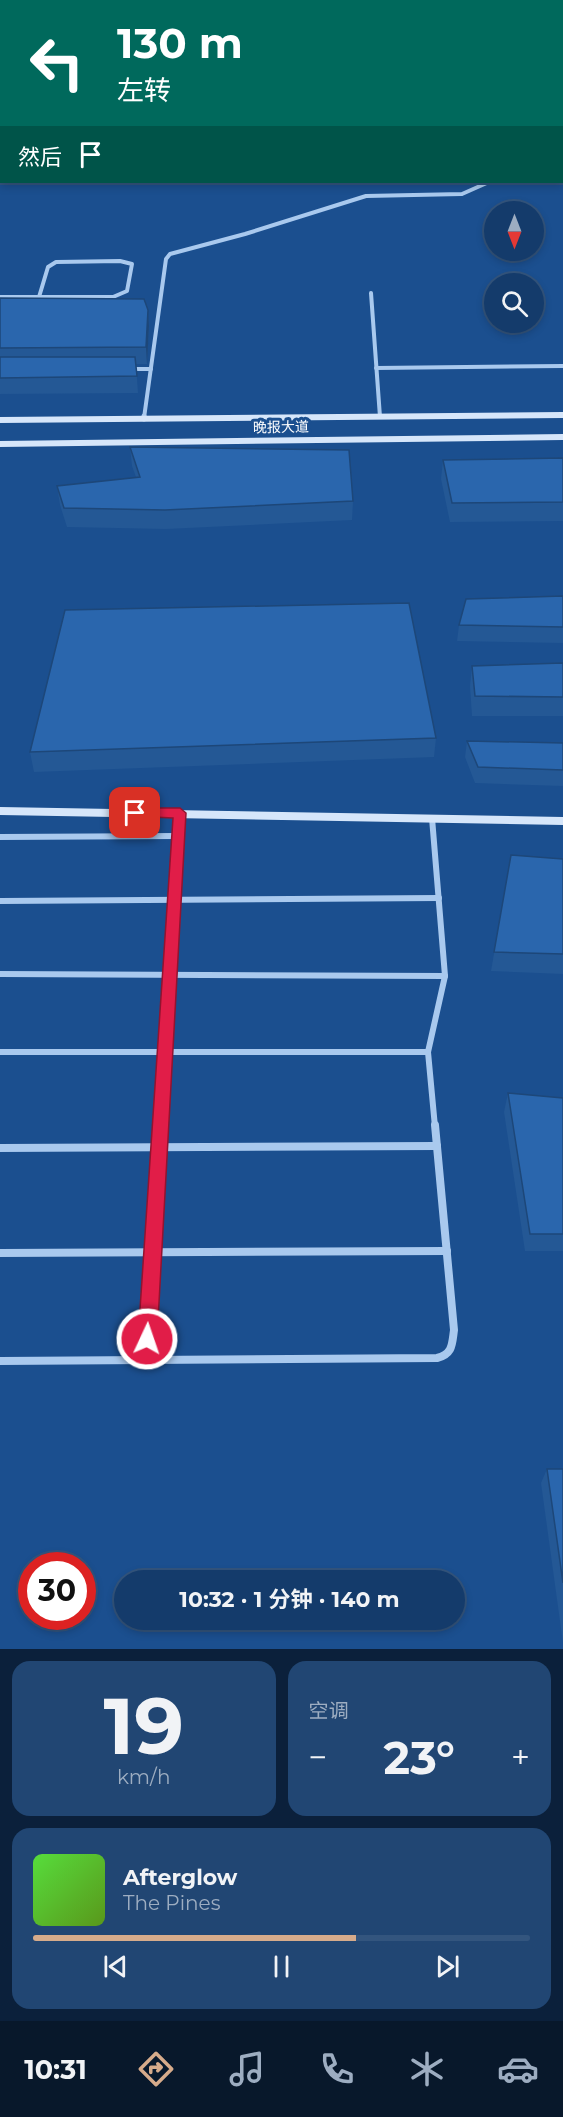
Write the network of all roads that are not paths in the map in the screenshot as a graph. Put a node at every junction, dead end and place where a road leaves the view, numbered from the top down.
1 (487, 183) edge
2 (371, 292) dead end
3 (0, 297) edge
4 (39, 297) junction
5 (563, 366) edge
6 (376, 368) junction
7 (128, 369) edge
8 (151, 369) junction
9 (563, 415) edge
10 (380, 417) junction
11 (144, 419) junction
12 (0, 420) edge
13 (563, 437) edge
14 (0, 444) edge
15 (0, 811) edge
16 (180, 813) junction
17 (432, 818) junction
18 (563, 821) edge
19 (178, 836) junction
20 (0, 837) edge
21 (439, 898) junction
22 (0, 901) edge
23 (175, 901) junction
24 (0, 974) edge
25 (170, 975) junction
26 (445, 976) junction
27 (165, 1050) junction
28 (0, 1052) edge
29 (428, 1052) junction
30 (437, 1146) junction
31 (0, 1148) edge
32 (159, 1148) junction
33 (447, 1251) junction
34 (0, 1253) edge
35 (153, 1253) junction
36 (0, 1360) edge
37 (146, 1360) junction

1 - 8 street
2 - 6 street
3 - 4 street
4 - 4 street
5 - 6 street
6 - 10 street
7 - 8 street
8 - 11 street
9 - 10 main road, 晚报大道
10 - 11 main road, 晚报大道
11 - 12 main road, 晚报大道
13 - 14 main road, 晚报大道
15 - 16 main road
16 - 17 main road
16 - 19 street
17 - 18 main road
17 - 21 street
19 - 20 street
19 - 23 street
21 - 23 street
21 - 26 street
22 - 23 street
23 - 25 street
24 - 25 street
25 - 26 street
25 - 27 street
26 - 29 street
27 - 28 street
27 - 29 street
27 - 32 street
29 - 30 street
30 - 32 street
30 - 33 street
31 - 32 street
32 - 35 street
33 - 35 street
33 - 37 street
34 - 35 street
35 - 37 street
36 - 37 street

